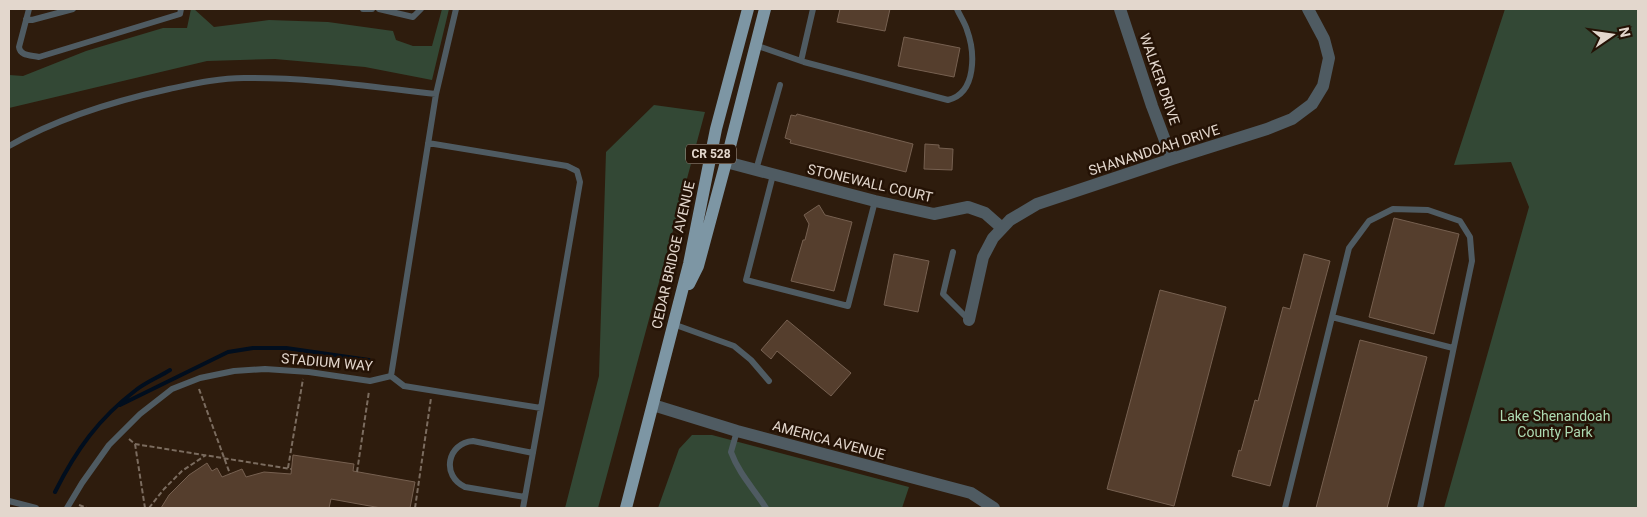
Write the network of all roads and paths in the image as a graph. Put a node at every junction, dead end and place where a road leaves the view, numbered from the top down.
1 (29, 9) edge
2 (73, 9) edge
3 (181, 9) edge
4 (363, 9) edge
5 (372, 9) edge
6 (379, 9) edge
7 (421, 9) edge
8 (456, 9) edge
9 (748, 9) edge
10 (765, 9) edge
11 (813, 9) edge
12 (957, 9) edge
13 (1120, 9) edge
14 (1308, 9) edge
15 (26, 19) junction
16 (755, 45) junction
17 (802, 61) junction
18 (780, 85) dead end
19 (436, 94) junction
20 (428, 143) junction
21 (9, 146) edge
22 (1172, 159) junction
23 (726, 162) junction
24 (756, 170) junction
25 (774, 175) junction
26 (875, 201) junction
27 (1002, 228) junction
28 (953, 252) dead end
29 (679, 301) junction
30 (1332, 317) junction
31 (968, 320) joint
32 (673, 324) junction
33 (1453, 348) junction
34 (304, 372) junction
35 (391, 376) junction
36 (195, 380) junction
37 (370, 381) junction
38 (769, 381) dead end
39 (432, 391) junction
40 (653, 405) junction
41 (541, 408) junction
42 (737, 431) junction
43 (533, 453) junction
44 (206, 455) junction
45 (224, 458) junction
46 (357, 472) dead end
47 (230, 474) dead end
48 (525, 497) junction
49 (9, 501) edge
50 (36, 508) edge
51 (67, 508) edge
52 (147, 508) edge
53 (414, 508) edge
54 (523, 508) edge
55 (626, 508) edge
56 (766, 508) edge
57 (994, 508) edge
58 (1285, 508) edge
59 (1420, 508) edge

1 - 15 lane
2 - 15 lane
3 - 15 lane
4 - 5 lane
6 - 7 lane
8 - 19 lane, STADIUM WAY
9 - 29 main road, CEDAR BRIDGE AVENUE / CR 528
10 - 16 main road
11 - 17 lane
12 - 17 lane
13 - 22 street, WALKER DRIVE
14 - 22 street, SHANANDOAH DRIVE
16 - 17 lane
16 - 23 main road
18 - 24 lane
19 - 20 lane, STADIUM WAY
19 - 21 lane
20 - 35 lane, STADIUM WAY
20 - 41 lane
22 - 27 street, SHANANDOAH DRIVE
23 - 24 street, STONEWALL COURT
23 - 29 main road
24 - 25 street, STONEWALL COURT
25 - 26 street, STONEWALL COURT
25 - 26 lane
26 - 27 street, STONEWALL COURT
27 - 31 street, SHANANDOAH DRIVE
28 - 31 lane
29 - 32 main road, CEDAR BRIDGE AVENUE / CR 528
30 - 33 lane
30 - 33 lane
30 - 58 lane
32 - 38 lane
32 - 40 main road, CEDAR BRIDGE AVENUE / CR 528
33 - 59 lane
34 - 36 lane, STADIUM WAY
34 - 37 lane, STADIUM WAY
34 - 45 path
35 - 37 lane, STADIUM WAY
35 - 39 lane
36 - 45 path
36 - 51 lane, STADIUM WAY
37 - 46 path
39 - 41 lane
39 - 53 path
40 - 42 street, AMERICA AVENUE
40 - 55 main road, CEDAR BRIDGE AVENUE / CR 528
41 - 43 lane
42 - 56 lane
42 - 57 street, AMERICA AVENUE
43 - 48 lane
43 - 48 lane
44 - 45 path
44 - 52 path
44 - 52 path
45 - 47 path
48 - 54 lane
49 - 50 lane

